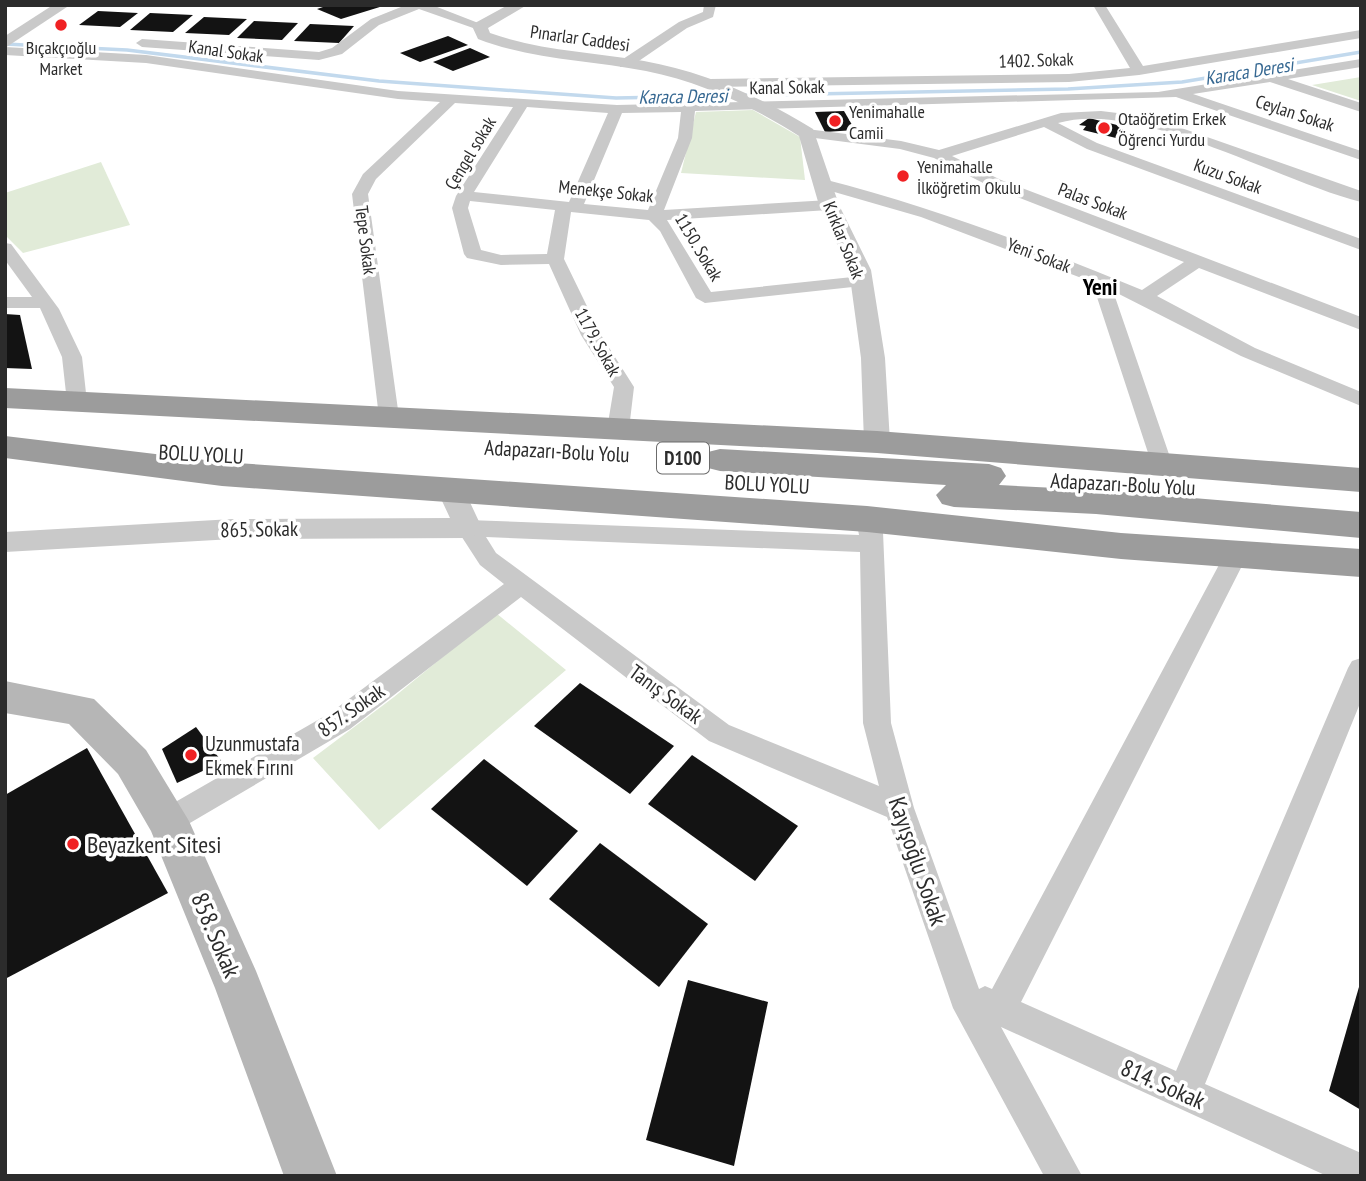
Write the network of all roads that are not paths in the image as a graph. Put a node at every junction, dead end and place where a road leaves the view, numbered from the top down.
1 (63, 5) edge
2 (419, 5) edge
3 (520, 5) edge
4 (710, 5) edge
5 (1099, 5) edge
6 (480, 26) junction
7 (1361, 34) edge
8 (43, 37) dead end
9 (9, 40) edge
10 (133, 42) dead end
11 (1361, 63) edge
12 (625, 64) junction
13 (1139, 71) junction
14 (1271, 77) junction
15 (718, 86) junction
16 (1177, 94) junction
17 (451, 99) junction
18 (1051, 100) junction
19 (522, 104) junction
20 (766, 106) junction
21 (1361, 108) edge
22 (617, 109) junction
23 (688, 109) junction
24 (1061, 117) junction
25 (1045, 122) junction
26 (807, 133) junction
27 (939, 155) junction
28 (1361, 156) edge
29 (823, 184) junction
30 (464, 196) junction
31 (1361, 197) edge
32 (829, 205) junction
33 (570, 207) junction
34 (654, 216) junction
35 (1361, 245) edge
36 (5, 248) edge
37 (555, 259) junction
38 (1195, 262) junction
39 (1100, 279) junction
40 (862, 281) junction
41 (1144, 297) junction
42 (46, 302) junction
43 (5, 303) edge
44 (1361, 324) edge
45 (5, 398) edge
46 (1361, 400) edge
47 (78, 402) junction
48 (255, 411) junction
49 (389, 417) junction
50 (5, 418) edge
51 (618, 429) junction
52 (877, 442) junction
53 (5, 446) edge
54 (5, 463) edge
55 (1161, 463) junction
56 (313, 479) junction
57 (1361, 480) edge
58 (450, 488) junction
59 (1361, 502) edge
60 (1361, 525) edge
61 (468, 528) junction
62 (869, 532) junction
63 (5, 542) edge
64 (1236, 554) junction
65 (1361, 563) edge
66 (522, 583) junction
67 (1361, 668) edge
68 (5, 697) edge
69 (899, 808) junction
70 (168, 821) junction
71 (965, 996) junction
72 (999, 1009) junction
73 (1184, 1093) junction
74 (1361, 1172) edge
75 (311, 1176) edge
76 (1064, 1176) edge

1 - 9 street
2 - 6 street
2 - 10 street
3 - 6 street, Pınarlar Caddesi
4 - 12 street
5 - 13 street
6 - 12 street, Pınarlar Caddesi
7 - 13 street, 1402. Sokak
8 - 9 street
9 - 17 street, Kanal Sokak
11 - 14 street, Kanal Sokak
12 - 15 street, Pınarlar Caddesi
13 - 15 street, 1402. Sokak
14 - 16 street, Kanal Sokak
14 - 21 street
15 - 20 street, Pınarlar Caddesi
16 - 18 street, Kanal Sokak
16 - 28 street, Ceylan Sokak
17 - 19 street, Kanal Sokak
17 - 49 street, Tepe Sokak
18 - 20 street, Kanal Sokak
18 - 24 street
19 - 22 street, Kanal Sokak
19 - 30 street, Çengel sokak
20 - 23 street, Kanal Sokak
20 - 26 street
22 - 23 street, Kanal Sokak
22 - 33 street
23 - 34 street, 1150. Sokak
24 - 25 street
24 - 31 street
25 - 27 street
25 - 35 street, Kuzu Sokak
26 - 27 street, Palas Sokak
26 - 29 street, Kırklar Sokak
27 - 38 street, Palas Sokak
29 - 32 street, Kırklar Sokak
29 - 39 street, Yeni Sokak
30 - 33 street, Menekşe Sokak
30 - 37 street, Çengel sokak
32 - 34 street, Menekşe Sokak
32 - 40 street, Kırklar Sokak
33 - 34 street, Menekşe Sokak
33 - 37 street
34 - 40 street, 1150. Sokak
36 - 42 street
37 - 51 street, 1179. Sokak
38 - 41 street
38 - 44 street, Palas Sokak
39 - 41 street, Yeni Sokak
39 - 55 street
40 - 52 street, Kırklar Sokak
41 - 46 street, Yeni Sokak
42 - 43 street
42 - 47 street
45 - 47 highway
47 - 48 highway
48 - 49 highway
48 - 50 highway
49 - 51 highway
50 - 59 highway, Adapazarı-Bolu Yolu / D100
51 - 52 highway
52 - 55 highway
53 - 56 highway
53 - 60 highway, BOLU YOLU / D100
54 - 56 highway
55 - 57 highway
56 - 58 highway
58 - 61 street
58 - 62 highway
61 - 62 street
61 - 63 street, 865. Sokak
61 - 66 street, Tanış Sokak
62 - 64 highway
62 - 69 street, Kayışoğlu Sokak
64 - 65 highway
64 - 72 street
66 - 69 street, Tanış Sokak
66 - 70 street, 857. Sokak
67 - 73 street
68 - 70 main road, 858. Sokak
69 - 71 street, Kayışoğlu Sokak
70 - 75 main road, 858. Sokak
71 - 72 street, 814. Sokak
71 - 76 street, Kayışoğlu Sokak
72 - 73 street, 814. Sokak
73 - 74 street, 814. Sokak

